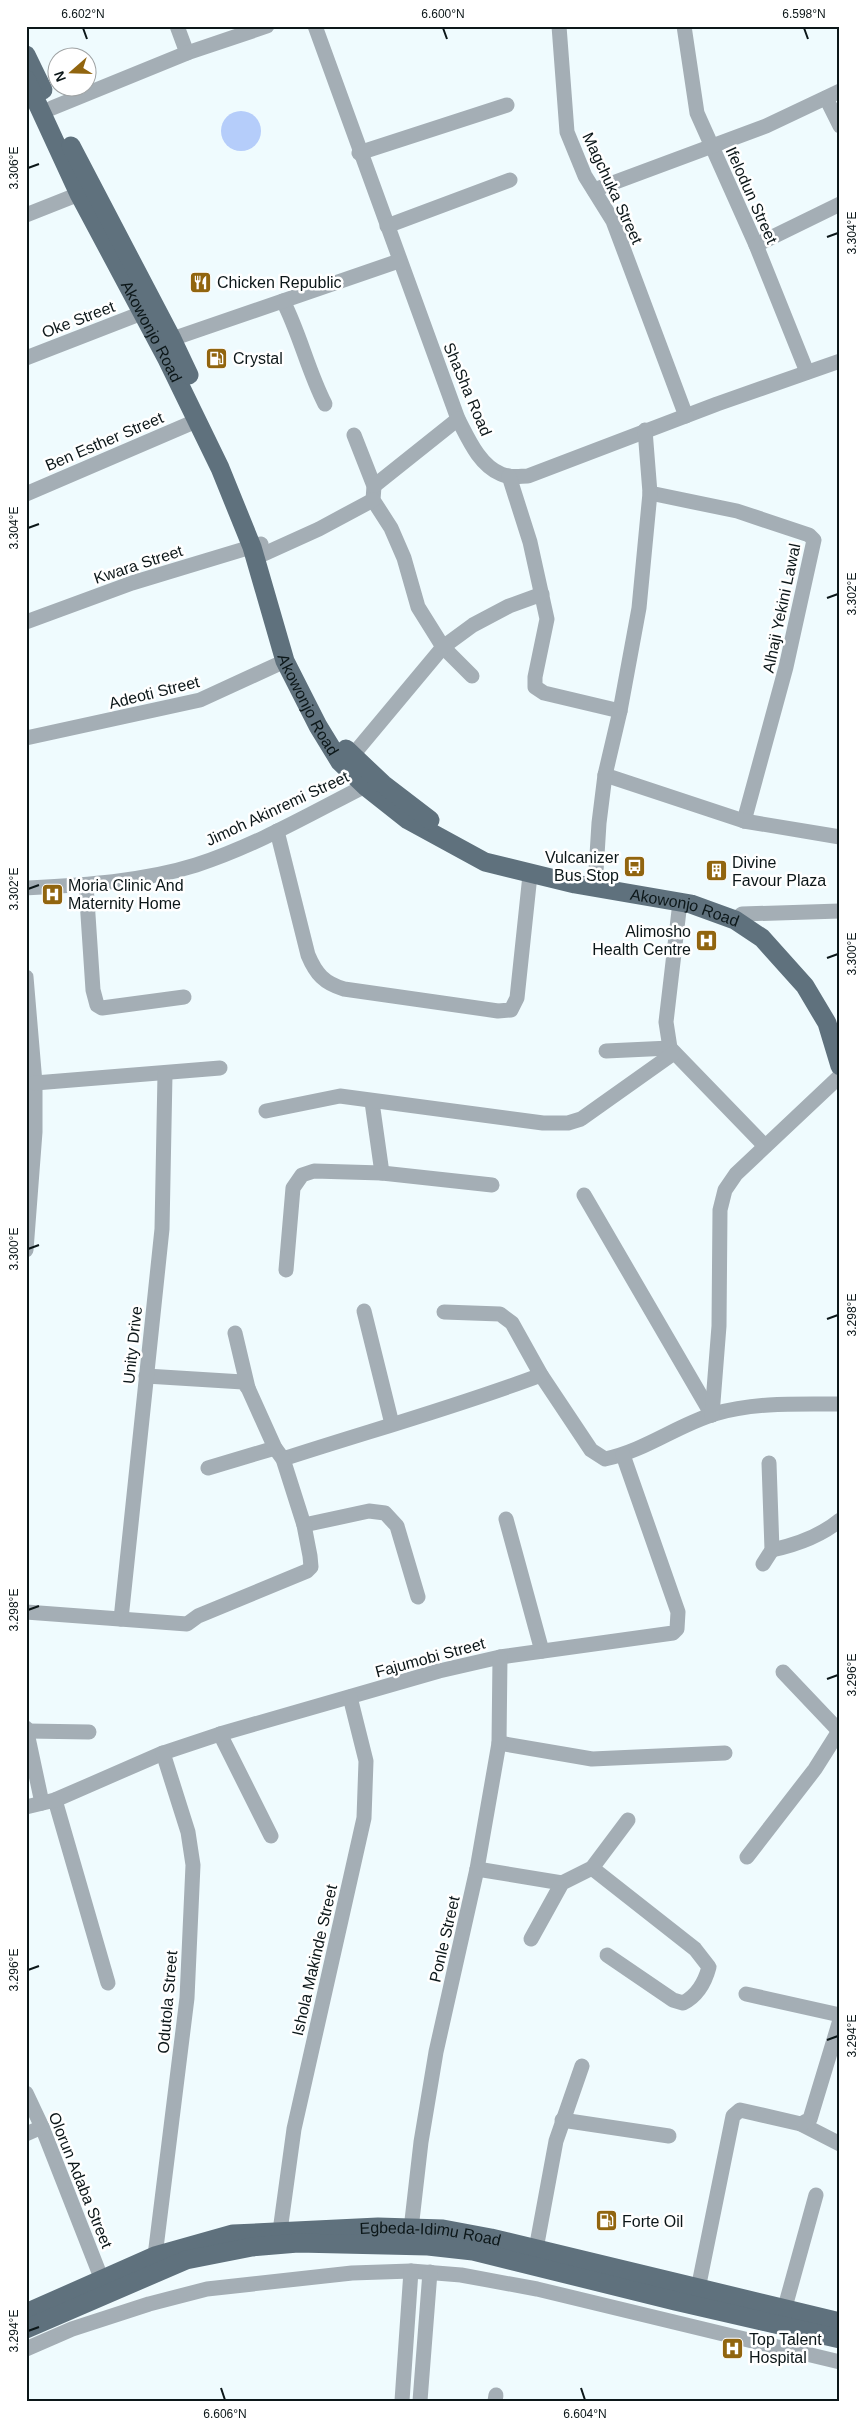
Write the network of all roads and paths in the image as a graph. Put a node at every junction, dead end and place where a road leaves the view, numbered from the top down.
1 (177, 26) edge
2 (267, 26) edge
3 (315, 26) edge
4 (559, 26) edge
5 (684, 26) edge
6 (187, 52) junction
7 (26, 56) edge
8 (26, 80) edge
9 (840, 91) edge
10 (826, 98) junction
11 (507, 105) dead end
12 (52, 108) junction
13 (840, 126) edge
14 (712, 147) junction
15 (359, 153) junction
16 (510, 180) dead end
17 (594, 190) junction
18 (79, 194) junction
19 (840, 204) edge
20 (26, 215) edge
21 (387, 226) junction
22 (756, 245) junction
23 (399, 261) junction
24 (141, 301) junction
25 (283, 301) junction
26 (172, 339) junction
27 (26, 358) edge
28 (840, 361) edge
29 (807, 372) junction
30 (325, 404) dead end
31 (686, 416) junction
32 (458, 419) junction
33 (196, 422) junction
34 (645, 430) junction
35 (354, 435) dead end
36 (509, 476) junction
37 (373, 493) junction
38 (650, 493) junction
39 (26, 494) edge
40 (258, 551) junction
41 (542, 594) junction
42 (26, 622) edge
43 (443, 647) junction
44 (285, 661) junction
45 (472, 676) dead end
46 (620, 711) junction
47 (26, 738) edge
48 (352, 756) junction
49 (606, 775) junction
50 (365, 786) junction
51 (744, 821) junction
52 (277, 831) junction
53 (840, 837) edge
54 (530, 875) junction
55 (596, 881) junction
56 (86, 885) junction
57 (26, 888) edge
58 (680, 902) junction
59 (840, 911) edge
60 (739, 917) junction
61 (26, 977) edge
62 (184, 997) dead end
63 (840, 1034) edge
64 (672, 1050) junction
65 (606, 1051) dead end
66 (840, 1066) edge
67 (220, 1068) dead end
68 (165, 1074) junction
69 (840, 1076) edge
70 (35, 1083) junction
71 (372, 1102) junction
72 (266, 1111) dead end
73 (765, 1146) junction
74 (382, 1173) junction
75 (492, 1184) dead end
76 (584, 1195) dead end
77 (26, 1250) edge
78 (286, 1270) dead end
79 (364, 1310) dead end
80 (444, 1312) dead end
81 (235, 1333) dead end
82 (541, 1375) junction
83 (146, 1376) junction
84 (248, 1388) junction
85 (840, 1404) edge
86 (712, 1415) junction
87 (392, 1424) junction
88 (279, 1454) junction
89 (623, 1455) junction
90 (769, 1463) dead end
91 (208, 1468) dead end
92 (506, 1519) dead end
93 (840, 1520) edge
94 (304, 1525) junction
95 (772, 1550) junction
96 (764, 1564) dead end
97 (418, 1597) dead end
98 (26, 1612) edge
99 (121, 1619) junction
100 (542, 1651) junction
101 (500, 1657) junction
102 (783, 1672) dead end
103 (350, 1697) junction
104 (27, 1729) edge
105 (88, 1732) dead end
106 (840, 1732) edge
107 (220, 1734) junction
108 (499, 1743) junction
109 (164, 1753) junction
110 (725, 1753) dead end
111 (48, 1802) junction
112 (26, 1807) edge
113 (628, 1820) dead end
114 (271, 1836) dead end
115 (747, 1857) dead end
116 (592, 1868) junction
117 (478, 1869) junction
118 (562, 1883) junction
119 (531, 1939) dead end
120 (607, 1955) dead end
121 (108, 1983) dead end
122 (746, 1994) dead end
123 (840, 2015) edge
124 (840, 2020) edge
125 (582, 2066) dead end
126 (26, 2093) edge
127 (562, 2120) junction
128 (802, 2124) junction
129 (42, 2127) junction
130 (26, 2134) edge
131 (670, 2136) dead end
132 (840, 2144) edge
133 (816, 2195) dead end
134 (410, 2229) junction
135 (280, 2231) junction
136 (536, 2249) junction
137 (155, 2256) junction
138 (411, 2271) junction
139 (430, 2272) junction
140 (102, 2280) junction
141 (697, 2297) junction
142 (785, 2307) junction
143 (26, 2313) edge
144 (840, 2322) edge
145 (691, 2325) junction
146 (26, 2329) edge
147 (840, 2338) edge
148 (26, 2349) edge
149 (840, 2362) edge
150 (402, 2401) edge
151 (420, 2401) edge

1 - 6 street
2 - 6 street
3 - 15 street, ShaSha Road
4 - 17 street, Magchuka Street
5 - 14 street, Ifelodun Street
6 - 12 street
7 - 12 main road, Akowonjo Road
8 - 18 main road, Akowonjo Road
9 - 10 street
10 - 13 street
10 - 14 street
11 - 15 street
12 - 24 main road, Akowonjo Road
14 - 17 street
14 - 22 street, Ifelodun Street
15 - 21 street, ShaSha Road
16 - 21 street
17 - 31 street, Magchuka Street
18 - 20 street
18 - 24 main road, Akowonjo Road
19 - 22 street
21 - 23 street, ShaSha Road
22 - 29 street, Ifelodun Street
23 - 25 street
23 - 32 street, ShaSha Road
24 - 26 main road, Akowonjo Road
24 - 27 street, Oke Street
24 - 33 main road, Akowonjo Road
25 - 26 street
25 - 30 street
26 - 40 main road, Akowonjo Road
28 - 29 street
29 - 31 street
31 - 34 street
32 - 36 street, ShaSha Road
32 - 37 street, Kwara Street
33 - 39 street, Ben Esther Street
33 - 40 main road, Akowonjo Road
34 - 36 street
34 - 38 street
35 - 37 street
36 - 41 street
37 - 40 street, Kwara Street
37 - 43 street
38 - 46 street
38 - 51 street, Alhaji Yekini Lawal
40 - 42 street, Kwara Street
40 - 44 main road, Akowonjo Road
40 - 48 main road, Akowonjo Road
41 - 43 street
41 - 46 street
43 - 45 street
43 - 48 street
44 - 47 street, Adeoti Street
44 - 50 main road, Akowonjo Road
46 - 49 street
48 - 55 main road, Akowonjo Road
49 - 51 street
49 - 55 street
50 - 52 street, Jimoh Akinremi Street
50 - 54 main road, Akowonjo Road
51 - 53 street
52 - 54 street
52 - 56 street, Jimoh Akinremi Street
54 - 55 main road, Akowonjo Road
55 - 58 main road, Akowonjo Road
55 - 60 main road, Akowonjo Road
56 - 57 street, Jimoh Akinremi Street
56 - 62 street
58 - 60 main road, Akowonjo Road
58 - 64 street
59 - 60 street
60 - 63 main road, Akowonjo Road
60 - 66 main road, Akowonjo Road
61 - 70 street
64 - 65 street
64 - 71 street
64 - 73 street
67 - 68 street
68 - 70 street
68 - 83 street, Unity Drive
69 - 73 street
70 - 77 street
71 - 72 street
71 - 74 street
73 - 86 street
74 - 75 street
74 - 78 street
76 - 86 street
79 - 87 street
80 - 82 street
81 - 84 street
82 - 87 street
82 - 89 street
83 - 84 street
83 - 99 street, Unity Drive
84 - 88 street
85 - 86 street
86 - 89 street
87 - 88 street
88 - 91 street
88 - 94 street
89 - 100 street, Fajumobi Street
90 - 95 street
92 - 100 street
93 - 95 street
94 - 97 street
94 - 99 street
95 - 96 street
98 - 99 street
100 - 101 street, Fajumobi Street
101 - 103 street, Fajumobi Street
101 - 108 street, Ponle Street
102 - 106 street
103 - 107 street, Fajumobi Street
103 - 135 street, Ishola Makinde Street
104 - 105 street
104 - 111 street
106 - 115 street
107 - 109 street, Fajumobi Street
107 - 114 street
108 - 110 street
108 - 117 street, Ponle Street
109 - 111 street, Fajumobi Street
109 - 137 street, Odutola Street
111 - 112 street, Fajumobi Street
111 - 121 street
113 - 116 street
116 - 118 street
116 - 120 street
117 - 118 street
117 - 134 street, Ponle Street
118 - 119 street
122 - 123 street
124 - 128 street
125 - 127 street
126 - 129 street, Olorun Adaba Street
127 - 131 street
127 - 136 street
128 - 132 street
128 - 141 street
129 - 130 street
129 - 140 street, Olorun Adaba Street
133 - 142 street
134 - 135 main road, Egbeda-Idimu Road
134 - 136 main road, Egbeda-Idimu Road
135 - 137 main road, Egbeda-Idimu Road
136 - 141 main road, Egbeda-Idimu Road
137 - 140 main road, Egbeda-Idimu Road
138 - 139 street
138 - 148 street
138 - 150 street
139 - 145 street
139 - 151 street
140 - 143 main road, Egbeda-Idimu Road
141 - 142 main road, Egbeda-Idimu Road
141 - 145 street
141 - 146 main road, Egbeda-Idimu Road
141 - 147 main road, Egbeda-Idimu Road
142 - 144 main road, Egbeda-Idimu Road
145 - 149 street

